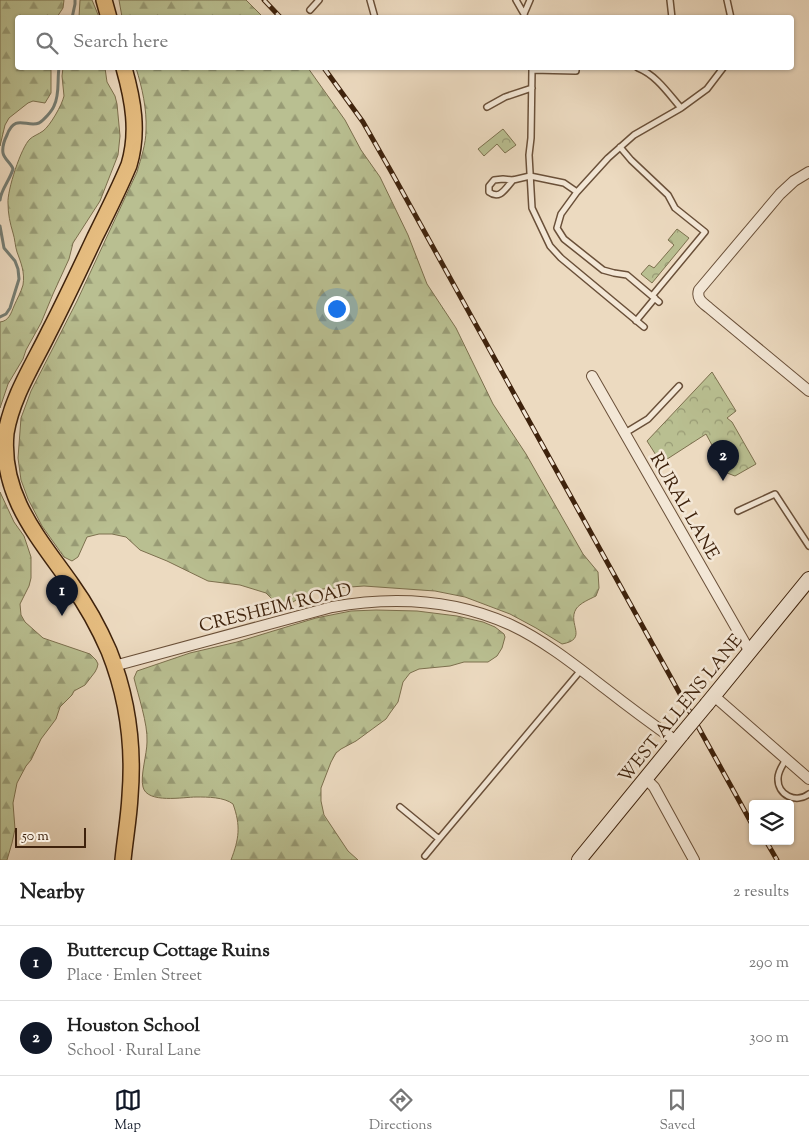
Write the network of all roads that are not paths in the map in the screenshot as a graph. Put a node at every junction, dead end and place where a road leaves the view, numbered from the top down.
1 (104, 0) edge
2 (370, 0) edge
3 (516, 0) edge
4 (530, 0) edge
5 (670, 0) edge
6 (727, 0) edge
7 (316, 1) edge
8 (310, 10) dead end
9 (108, 15) edge
10 (375, 15) edge
11 (524, 15) edge
12 (524, 15) edge
13 (672, 15) edge
14 (730, 15) edge
15 (125, 70) edge
16 (532, 70) edge
17 (648, 70) edge
18 (722, 70) edge
19 (532, 88) junction
20 (486, 107) dead end
21 (681, 108) junction
22 (620, 147) junction
23 (809, 172) edge
24 (530, 176) junction
25 (513, 180) junction
26 (577, 192) junction
27 (655, 299) junction
28 (636, 321) junction
29 (644, 328) dead end
30 (592, 376) dead end
31 (679, 386) dead end
32 (809, 391) edge
33 (624, 433) junction
34 (738, 511) dead end
35 (809, 546) edge
36 (809, 579) edge
37 (750, 652) junction
38 (114, 666) junction
39 (581, 670) junction
40 (711, 700) junction
41 (679, 738) junction
42 (786, 759) junction
43 (646, 779) junction
44 (809, 779) edge
45 (809, 794) edge
46 (400, 807) dead end
47 (439, 839) junction
48 (425, 856) dead end
49 (123, 860) edge
50 (579, 860) edge
51 (694, 860) edge

1 - 9 main road
2 - 10 lane
3 - 11 lane
4 - 12 lane
5 - 13 lane
6 - 14 lane
7 - 8 lane
15 - 38 main road
16 - 19 lane
17 - 21 lane
18 - 21 lane
19 - 20 lane
19 - 24 lane
21 - 22 lane
22 - 26 lane
22 - 27 lane
23 - 32 street
24 - 25 lane
24 - 26 lane
24 - 28 lane
25 - 25 lane
26 - 27 lane
27 - 28 lane
28 - 29 lane
30 - 33 street, RURAL LANE
31 - 33 lane
33 - 37 street, RURAL LANE
34 - 35 lane
36 - 37 main road, WEST ALLENS LANE
37 - 40 main road, WEST ALLENS LANE
38 - 39 street, CRESHEIM ROAD
38 - 49 main road
39 - 41 street, CRESHEIM ROAD
39 - 47 lane
40 - 41 main road, WEST ALLENS LANE, bridge
40 - 42 street
41 - 43 main road, WEST ALLENS LANE
42 - 44 street
42 - 45 lane
43 - 50 main road, WEST ALLENS LANE
43 - 51 street
46 - 47 lane
47 - 48 lane

